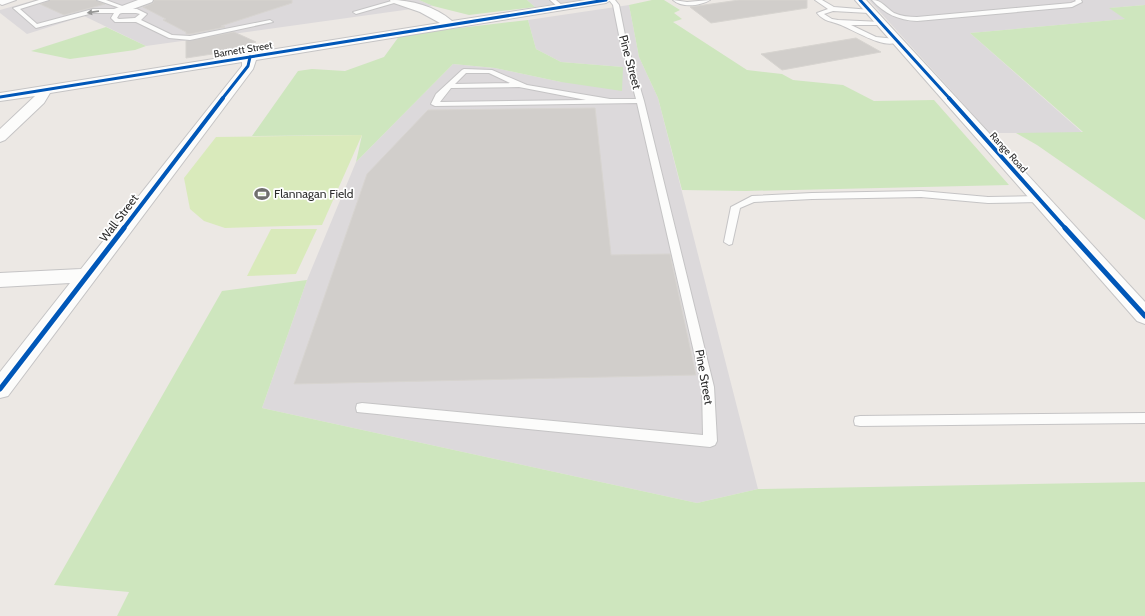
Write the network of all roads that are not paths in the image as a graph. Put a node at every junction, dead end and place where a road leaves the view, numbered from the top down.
1 (13, 0) edge
2 (46, 0) edge
3 (100, 0) edge
4 (148, 0) edge
5 (606, 0) edge
6 (612, 0) edge
7 (676, 0) edge
8 (707, 0) edge
9 (818, 0) edge
10 (1078, 0) edge
11 (396, 1) edge
12 (1, 2) edge
13 (557, 4) edge
14 (871, 8) edge
15 (121, 9) junction
16 (833, 9) junction
17 (356, 12) dead end
18 (137, 20) junction
19 (270, 22) dead end
20 (841, 22) junction
21 (449, 25) junction
22 (896, 40) junction
23 (250, 57) junction
24 (520, 85) junction
25 (449, 86) junction
26 (46, 89) junction
27 (0, 97) edge
28 (608, 101) junction
29 (640, 101) junction
30 (0, 137) edge
31 (1039, 198) junction
32 (729, 242) dead end
33 (88, 275) junction
34 (0, 280) edge
35 (1145, 316) edge
36 (0, 389) edge
37 (362, 408) dead end
38 (1145, 418) edge
39 (860, 422) dead end

1 - 12 lane
15 -> 2 lane
3 - 15 lane
4 - 15 street
5 - 13 street, Barnett Street
6 - 29 lane, Pine Street
7 - 8 lane
9 - 16 lane
10 - 14 lane
11 - 17 lane
11 - 21 street
13 - 21 street, Barnett Street
14 - 16 lane
14 - 20 lane
14 - 22 street, Range Road
15 - 18 lane
15 - 18 lane
16 - 20 lane
18 - 19 lane
20 - 22 lane
21 - 23 street, Barnett Street
22 - 31 street, Range Road
23 - 26 street, Barnett Street
23 - 33 street, Wall Street
24 - 25 lane
24 - 25 lane
24 - 28 lane
25 - 28 lane
26 - 27 street, Barnett Street
26 - 30 street
28 - 29 lane
29 - 37 lane, Pine Street
31 - 32 lane
31 - 35 street, Range Road
33 - 34 street
33 - 36 street, Wall Street
38 - 39 lane

